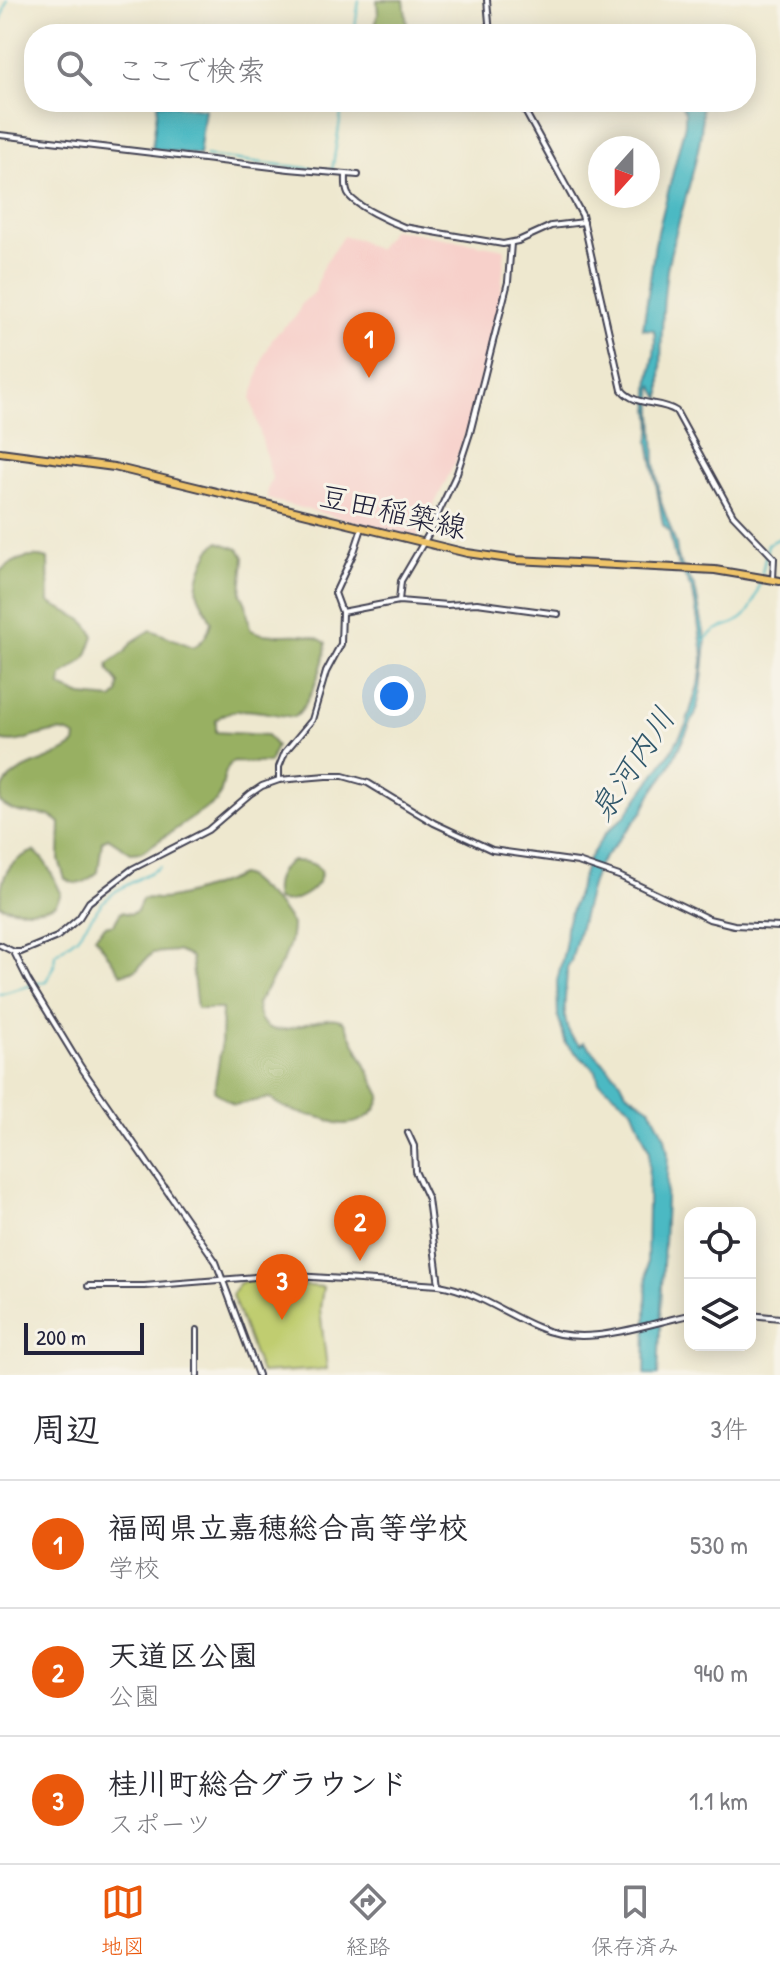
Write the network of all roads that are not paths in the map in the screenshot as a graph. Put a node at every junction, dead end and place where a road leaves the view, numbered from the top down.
1 (487, 0) edge
2 (489, 24) edge
3 (526, 112) edge
4 (0, 135) edge
5 (346, 174) junction
6 (358, 175) dead end
7 (584, 222) junction
8 (511, 243) junction
9 (0, 452) edge
10 (362, 528) junction
11 (422, 544) junction
12 (776, 580) edge
13 (399, 601) junction
14 (342, 612) junction
15 (558, 614) dead end
16 (279, 780) junction
17 (780, 927) edge
18 (0, 945) edge
19 (14, 952) junction
20 (408, 1133) dead end
21 (223, 1278) junction
22 (439, 1285) junction
23 (88, 1286) dead end
24 (684, 1316) edge
25 (756, 1316) edge
26 (780, 1318) edge
27 (197, 1330) dead end
28 (197, 1375) edge
29 (258, 1375) edge

1 - 2 street
3 - 7 street
4 - 5 street
5 - 6 street
5 - 8 street
7 - 8 street
7 - 12 street
8 - 11 street
9 - 10 main road, 豆田稲築線
10 - 11 main road, 豆田稲築線
10 - 14 street
11 - 12 main road, 豆田稲築線
11 - 13 street
13 - 14 street
13 - 15 street
14 - 16 street
16 - 17 street
16 - 19 street
18 - 19 street
19 - 21 street
20 - 22 street
21 - 22 street
21 - 23 street
21 - 29 street
22 - 24 street
25 - 26 street
27 - 28 street

